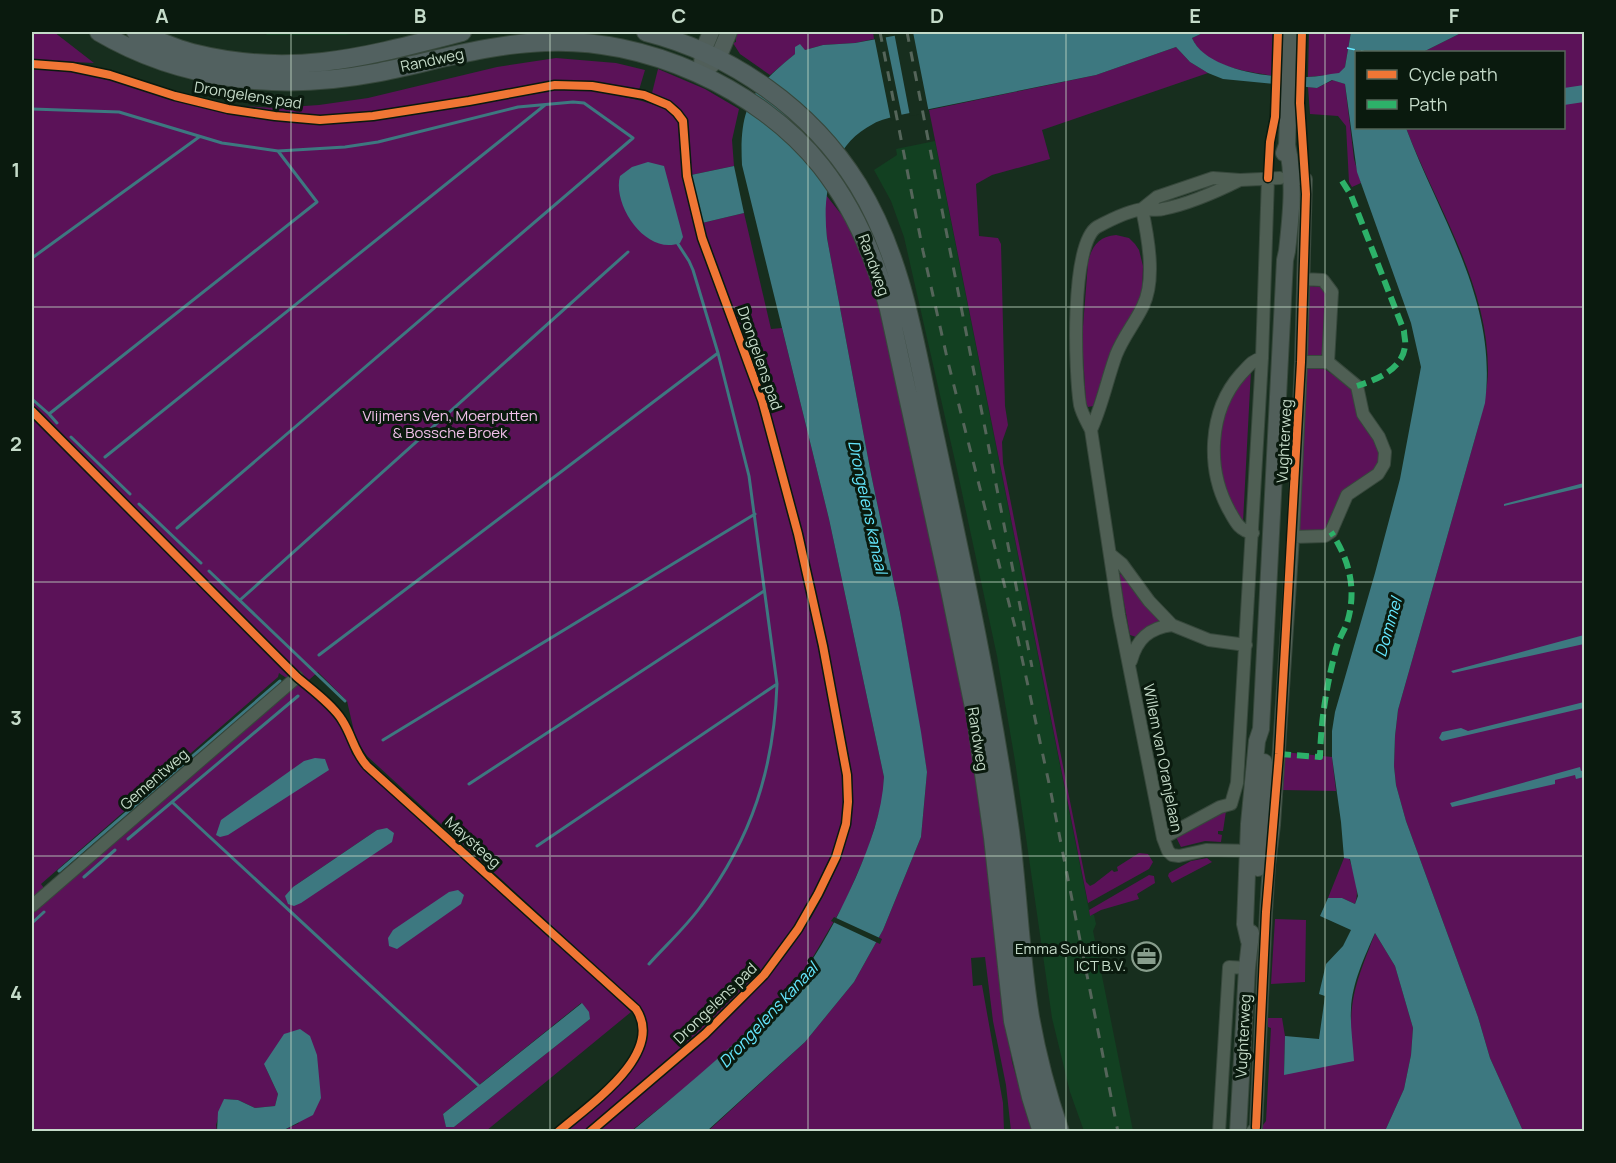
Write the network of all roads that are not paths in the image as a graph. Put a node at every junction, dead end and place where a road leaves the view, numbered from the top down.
1 (99, 32) edge
2 (136, 32) edge
3 (462, 32) edge
4 (646, 32) edge
5 (1291, 32) edge
6 (723, 33) edge
7 (710, 55) junction
8 (701, 75) junction
9 (1287, 179) junction
10 (1142, 209) junction
11 (1292, 226) junction
12 (1304, 279) junction
13 (1262, 358) junction
14 (1301, 362) junction
15 (1328, 362) junction
16 (1091, 430) junction
17 (1253, 533) junction
18 (1293, 537) junction
19 (1111, 555) junction
20 (1172, 625) junction
21 (1246, 645) junction
22 (1130, 665) junction
23 (297, 677) dead end
24 (1162, 838) junction
25 (1260, 851) junction
26 (32, 906) edge
27 (1247, 968) junction
28 (1042, 1131) edge
29 (1060, 1131) edge
30 (1220, 1131) edge
31 (1238, 1131) edge
32 (1252, 1131) edge

1 - 8 main road, Randweg
2 - 3 main road, Randweg
4 - 7 main road, Randweg
5 - 9 main road, Vughterweg
6 - 7 main road
7 - 8 main road
7 - 29 main road, Randweg
8 - 28 main road, Randweg
9 - 10 street, Willem van Oranjelaan
9 - 11 main road, Vughterweg
9 - 11 street, Vughterweg
9 - 13 street, Vughterweg
10 - 16 street, Willem van Oranjelaan
10 - 16 street, Willem van Oranjelaan
11 - 12 street, Vughterweg
11 - 25 main road, Vughterweg
12 - 14 street, Vughterweg
12 - 15 street
13 - 17 street, Vughterweg
13 - 17 street
14 - 15 street
14 - 18 street, Vughterweg
15 - 18 street
16 - 19 street, Willem van Oranjelaan
17 - 21 street, Vughterweg
18 - 25 street, Vughterweg
19 - 20 street
19 - 22 street, Willem van Oranjelaan
20 - 21 street
20 - 22 street
21 - 24 street, Vughterweg
22 - 24 street, Willem van Oranjelaan
23 - 26 street, Gementweg
24 - 25 street, Willem van Oranjelaan
25 - 27 main road, Vughterweg
25 - 32 street
27 - 30 street, Vughterweg
27 - 31 main road, Vughterweg

